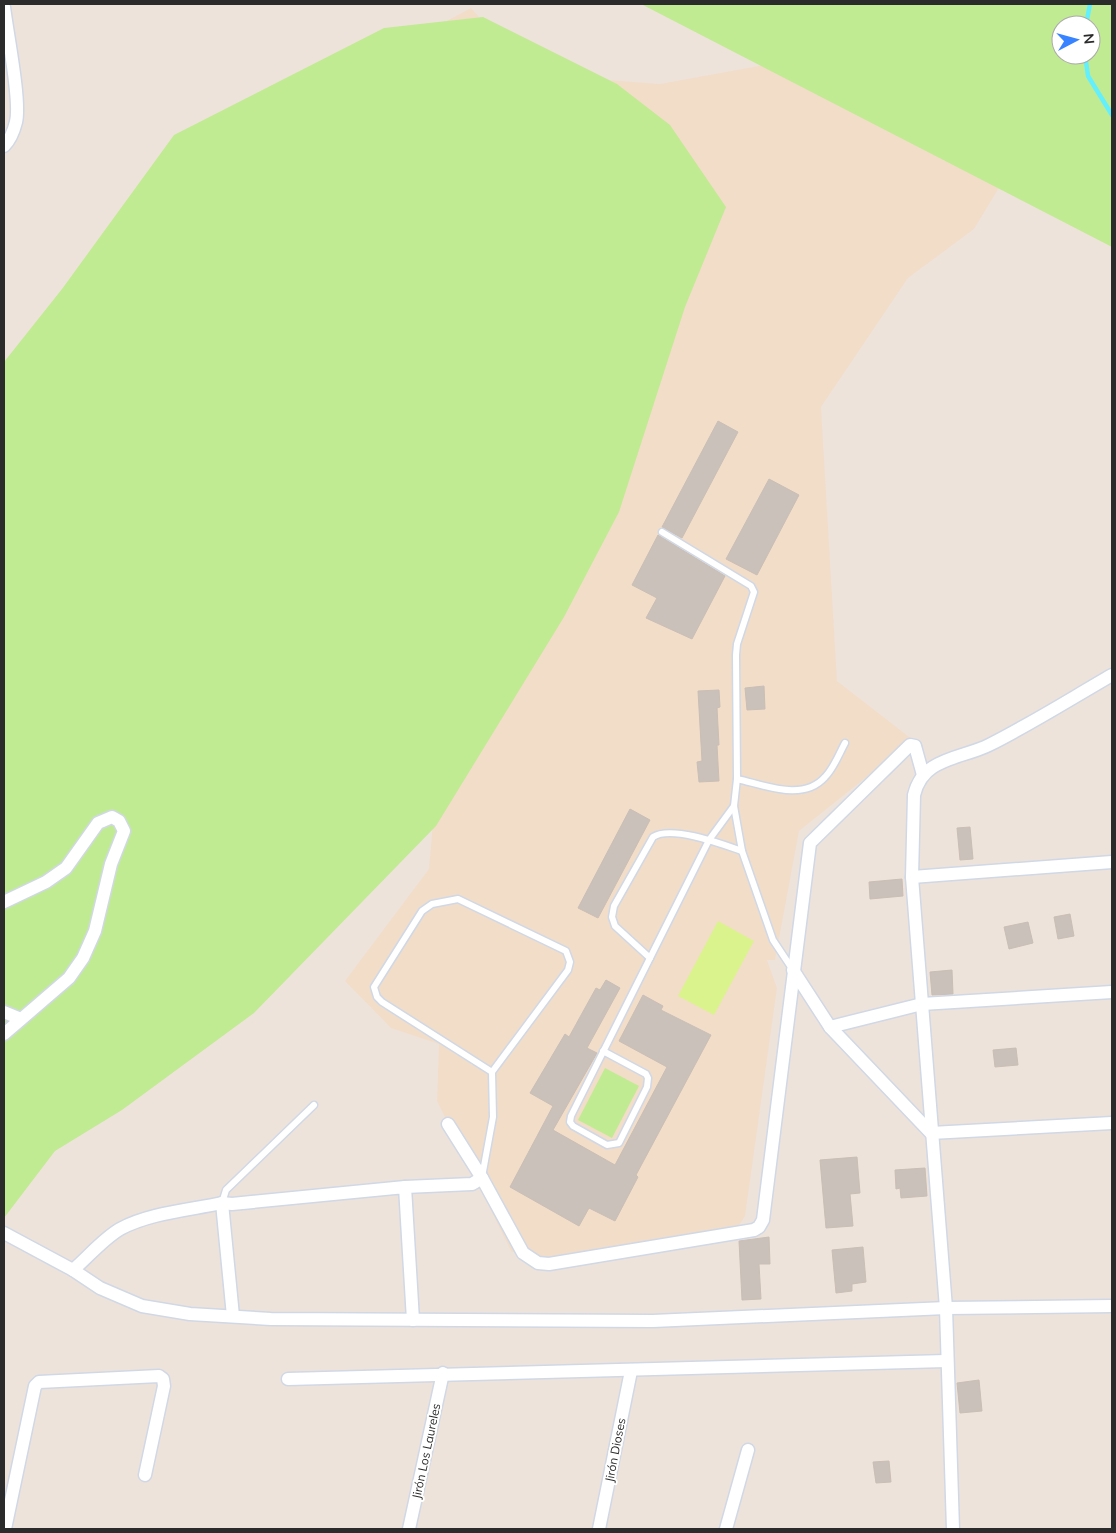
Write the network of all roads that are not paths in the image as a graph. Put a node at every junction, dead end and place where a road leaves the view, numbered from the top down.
1 (4, 7) edge
2 (4, 146) edge
3 (662, 532) dead end
4 (1112, 675) edge
5 (844, 743) dead end
6 (923, 775) junction
7 (737, 779) junction
8 (734, 806) junction
9 (709, 840) junction
10 (742, 851) junction
11 (1112, 862) edge
12 (912, 877) junction
13 (4, 902) edge
14 (650, 958) junction
15 (793, 970) junction
16 (1112, 992) edge
17 (922, 1004) junction
18 (4, 1012) edge
19 (21, 1019) junction
20 (830, 1027) junction
21 (4, 1034) edge
22 (603, 1051) junction
23 (492, 1072) junction
24 (314, 1105) dead end
25 (1112, 1122) edge
26 (448, 1124) dead end
27 (931, 1134) junction
28 (482, 1178) junction
29 (405, 1187) junction
30 (222, 1203) junction
31 (4, 1233) edge
32 (73, 1270) junction
33 (1112, 1306) edge
34 (946, 1308) junction
35 (233, 1316) junction
36 (414, 1320) junction
37 (946, 1361) junction
38 (631, 1371) junction
39 (443, 1374) junction
40 (288, 1379) dead end
41 (748, 1450) dead end
42 (145, 1475) dead end
43 (5, 1529) edge
44 (409, 1529) edge
45 (600, 1529) edge
46 (726, 1529) edge
47 (953, 1529) edge

1 - 2 street
3 - 7 lane
4 - 6 street
5 - 7 lane
6 - 12 street
6 - 15 street
7 - 8 lane
8 - 9 lane
8 - 10 lane
9 - 10 lane
9 - 14 lane
9 - 14 lane
10 - 15 lane
11 - 12 street
12 - 17 street
13 - 19 street
14 - 22 lane
15 - 20 street
15 - 28 street
16 - 17 street
17 - 20 street
17 - 27 street
18 - 19 street
19 - 21 street
20 - 27 street
22 - 22 lane
23 - 23 lane
23 - 28 lane
24 - 30 lane
25 - 27 street
26 - 28 street
27 - 34 street
28 - 29 street
29 - 30 street
29 - 36 street
30 - 32 street
30 - 35 street
31 - 32 street
32 - 35 street
33 - 34 street
34 - 36 street
34 - 37 street
35 - 36 street
37 - 38 street
37 - 47 street
38 - 39 street
38 - 45 street, Jirón Dioses
39 - 40 street
39 - 44 street, Jirón Los Laureles
41 - 46 street
42 - 43 street

